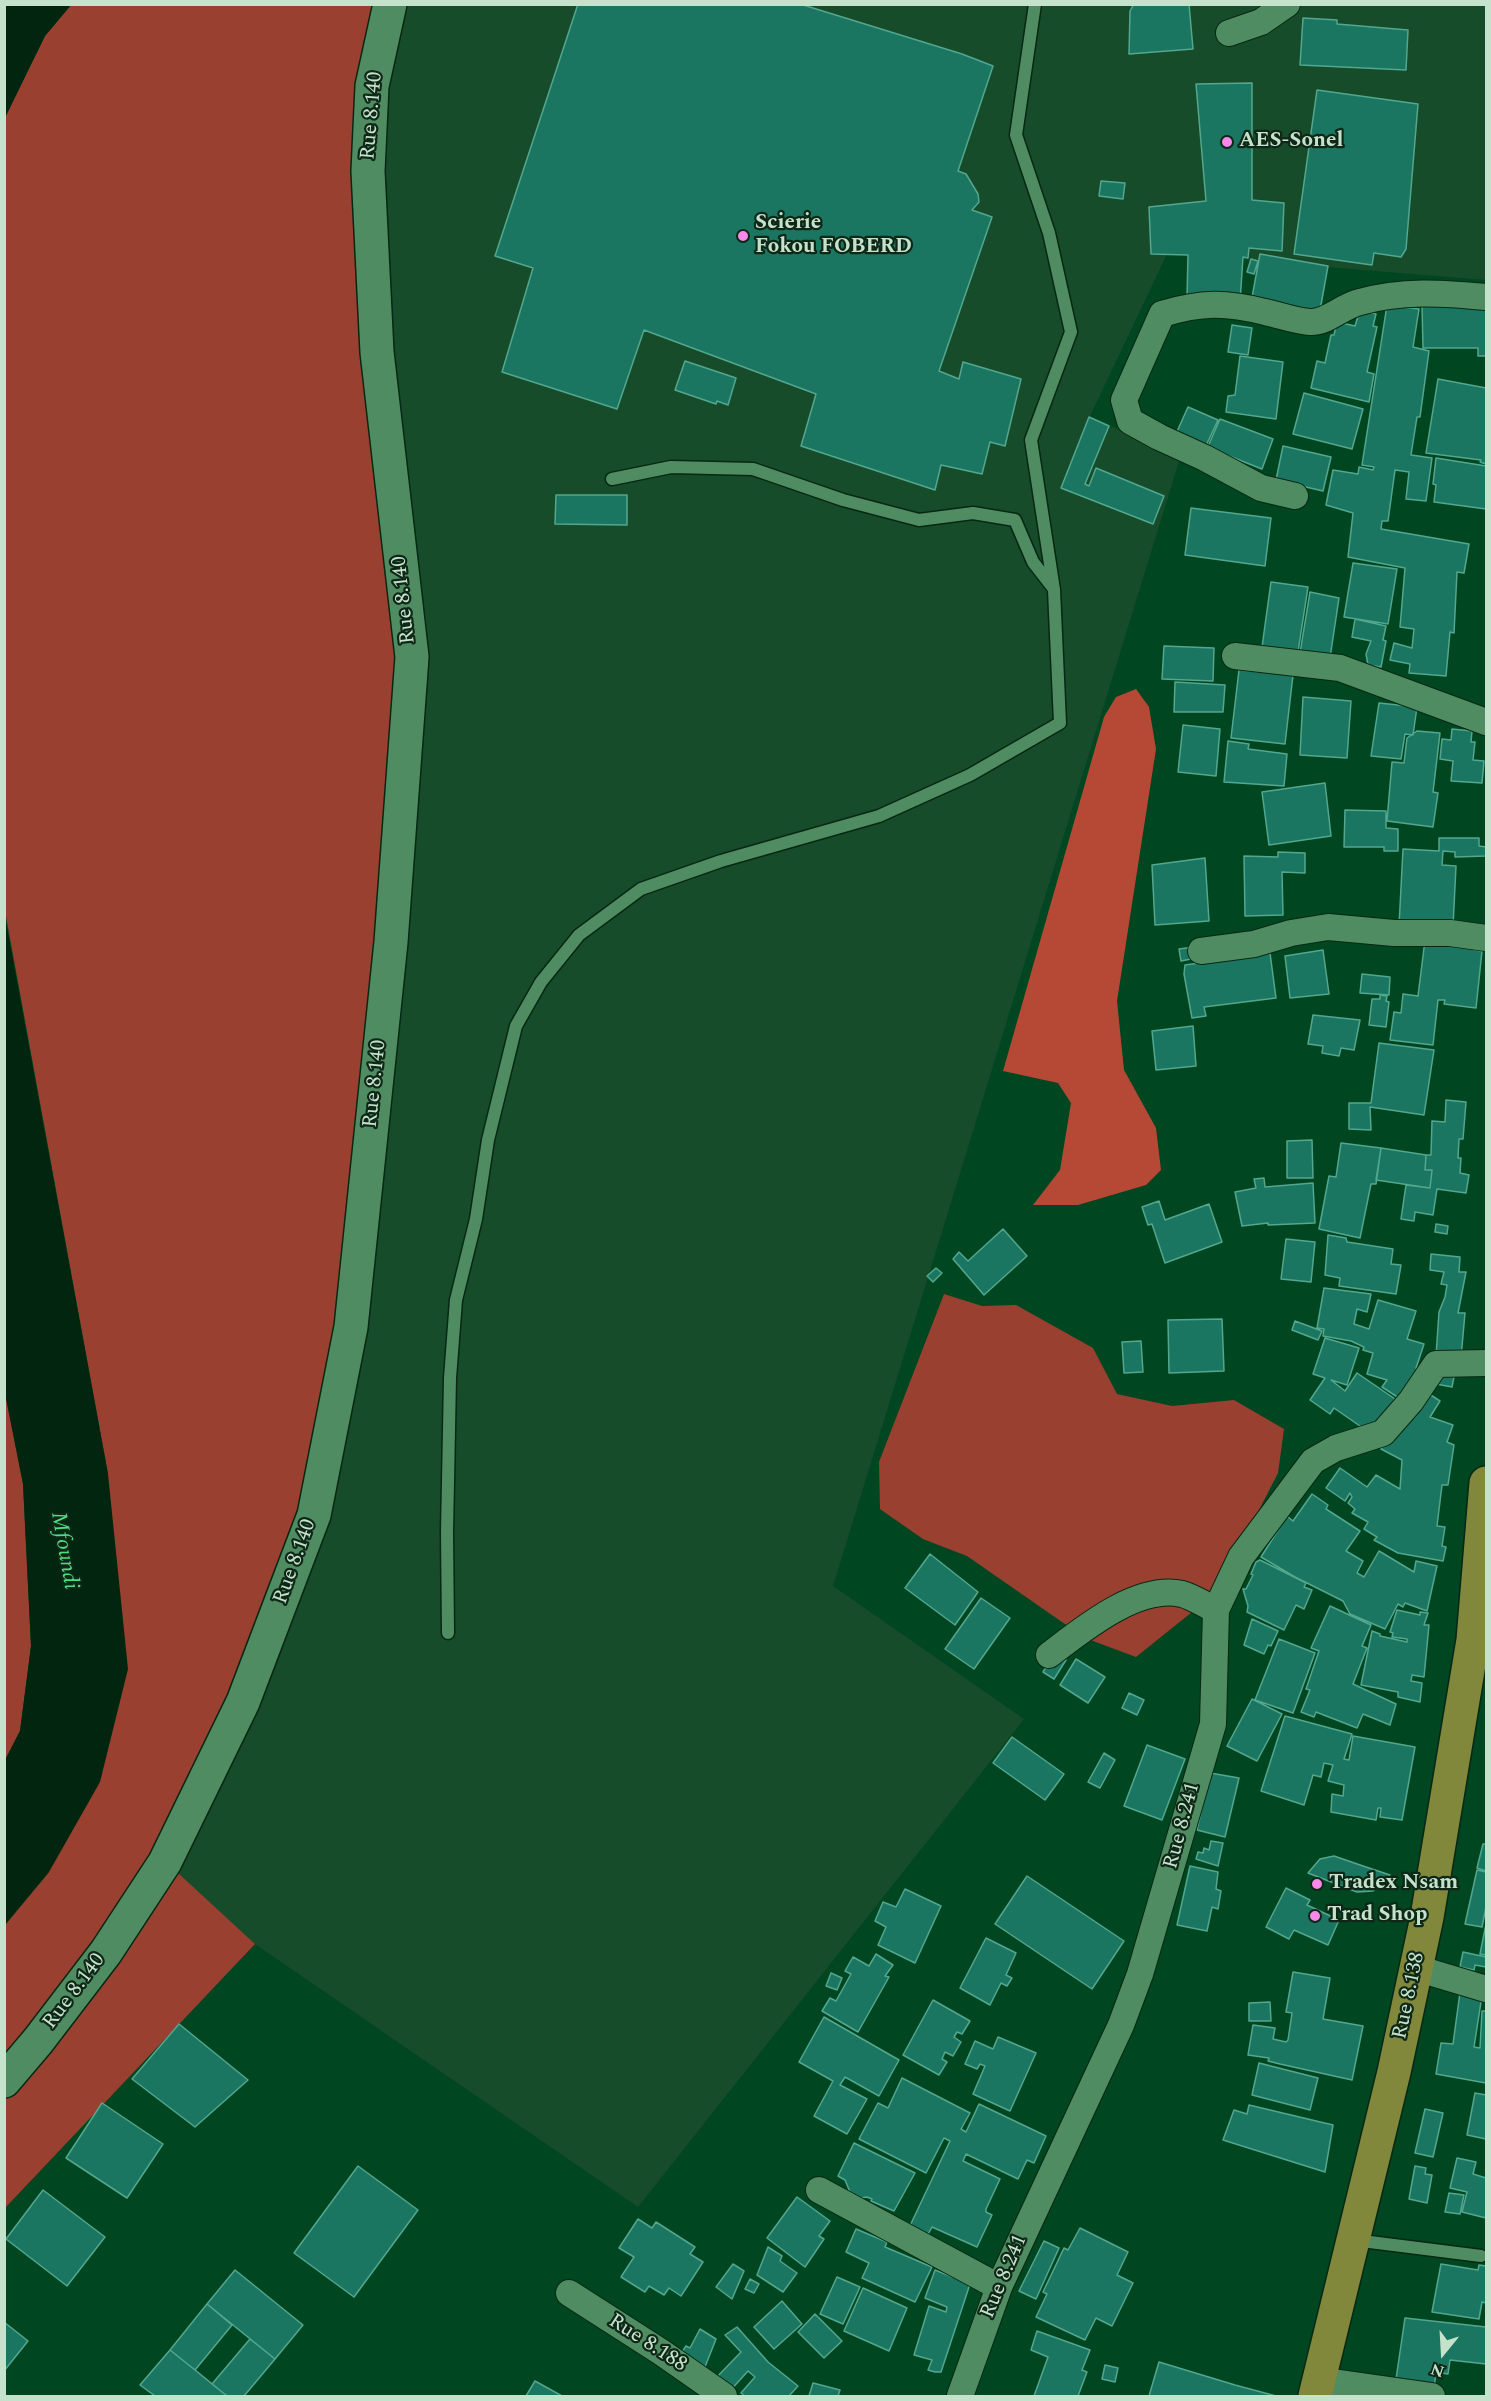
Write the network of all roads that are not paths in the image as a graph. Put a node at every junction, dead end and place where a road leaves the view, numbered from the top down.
1 (390, 4) edge
2 (1035, 4) edge
3 (1287, 4) edge
4 (1229, 33) dead end
5 (1486, 297) edge
6 (612, 479) dead end
7 (1295, 496) dead end
8 (1054, 590) junction
9 (1235, 656) dead end
10 (1486, 722) edge
11 (1486, 938) edge
12 (1201, 951) dead end
13 (1486, 1363) edge
14 (1486, 1483) edge
15 (1216, 1610) junction
16 (448, 1634) dead end
17 (1049, 1655) dead end
18 (1416, 1968) junction
19 (1486, 1989) edge
20 (4, 2081) edge
21 (819, 2190) dead end
22 (1352, 2240) junction
23 (1481, 2256) dead end
24 (999, 2287) junction
25 (569, 2293) dead end
26 (1317, 2388) edge
27 (724, 2397) edge
28 (960, 2397) edge
29 (1432, 2397) edge

1 - 20 main road, Rue 8.140
2 - 8 lane
3 - 4 street
5 - 7 street
6 - 8 lane
8 - 16 lane
9 - 10 street
11 - 12 street
13 - 15 street, Rue 8.241
14 - 18 main road, Rue 8.138
15 - 17 street
15 - 24 street, Rue 8.241
18 - 19 street
18 - 22 main road, Rue 8.138
21 - 24 street
22 - 23 lane
22 - 26 main road, Rue 8.138
24 - 28 street, Rue 8.241
25 - 27 street, Rue 8.188
26 - 29 street

